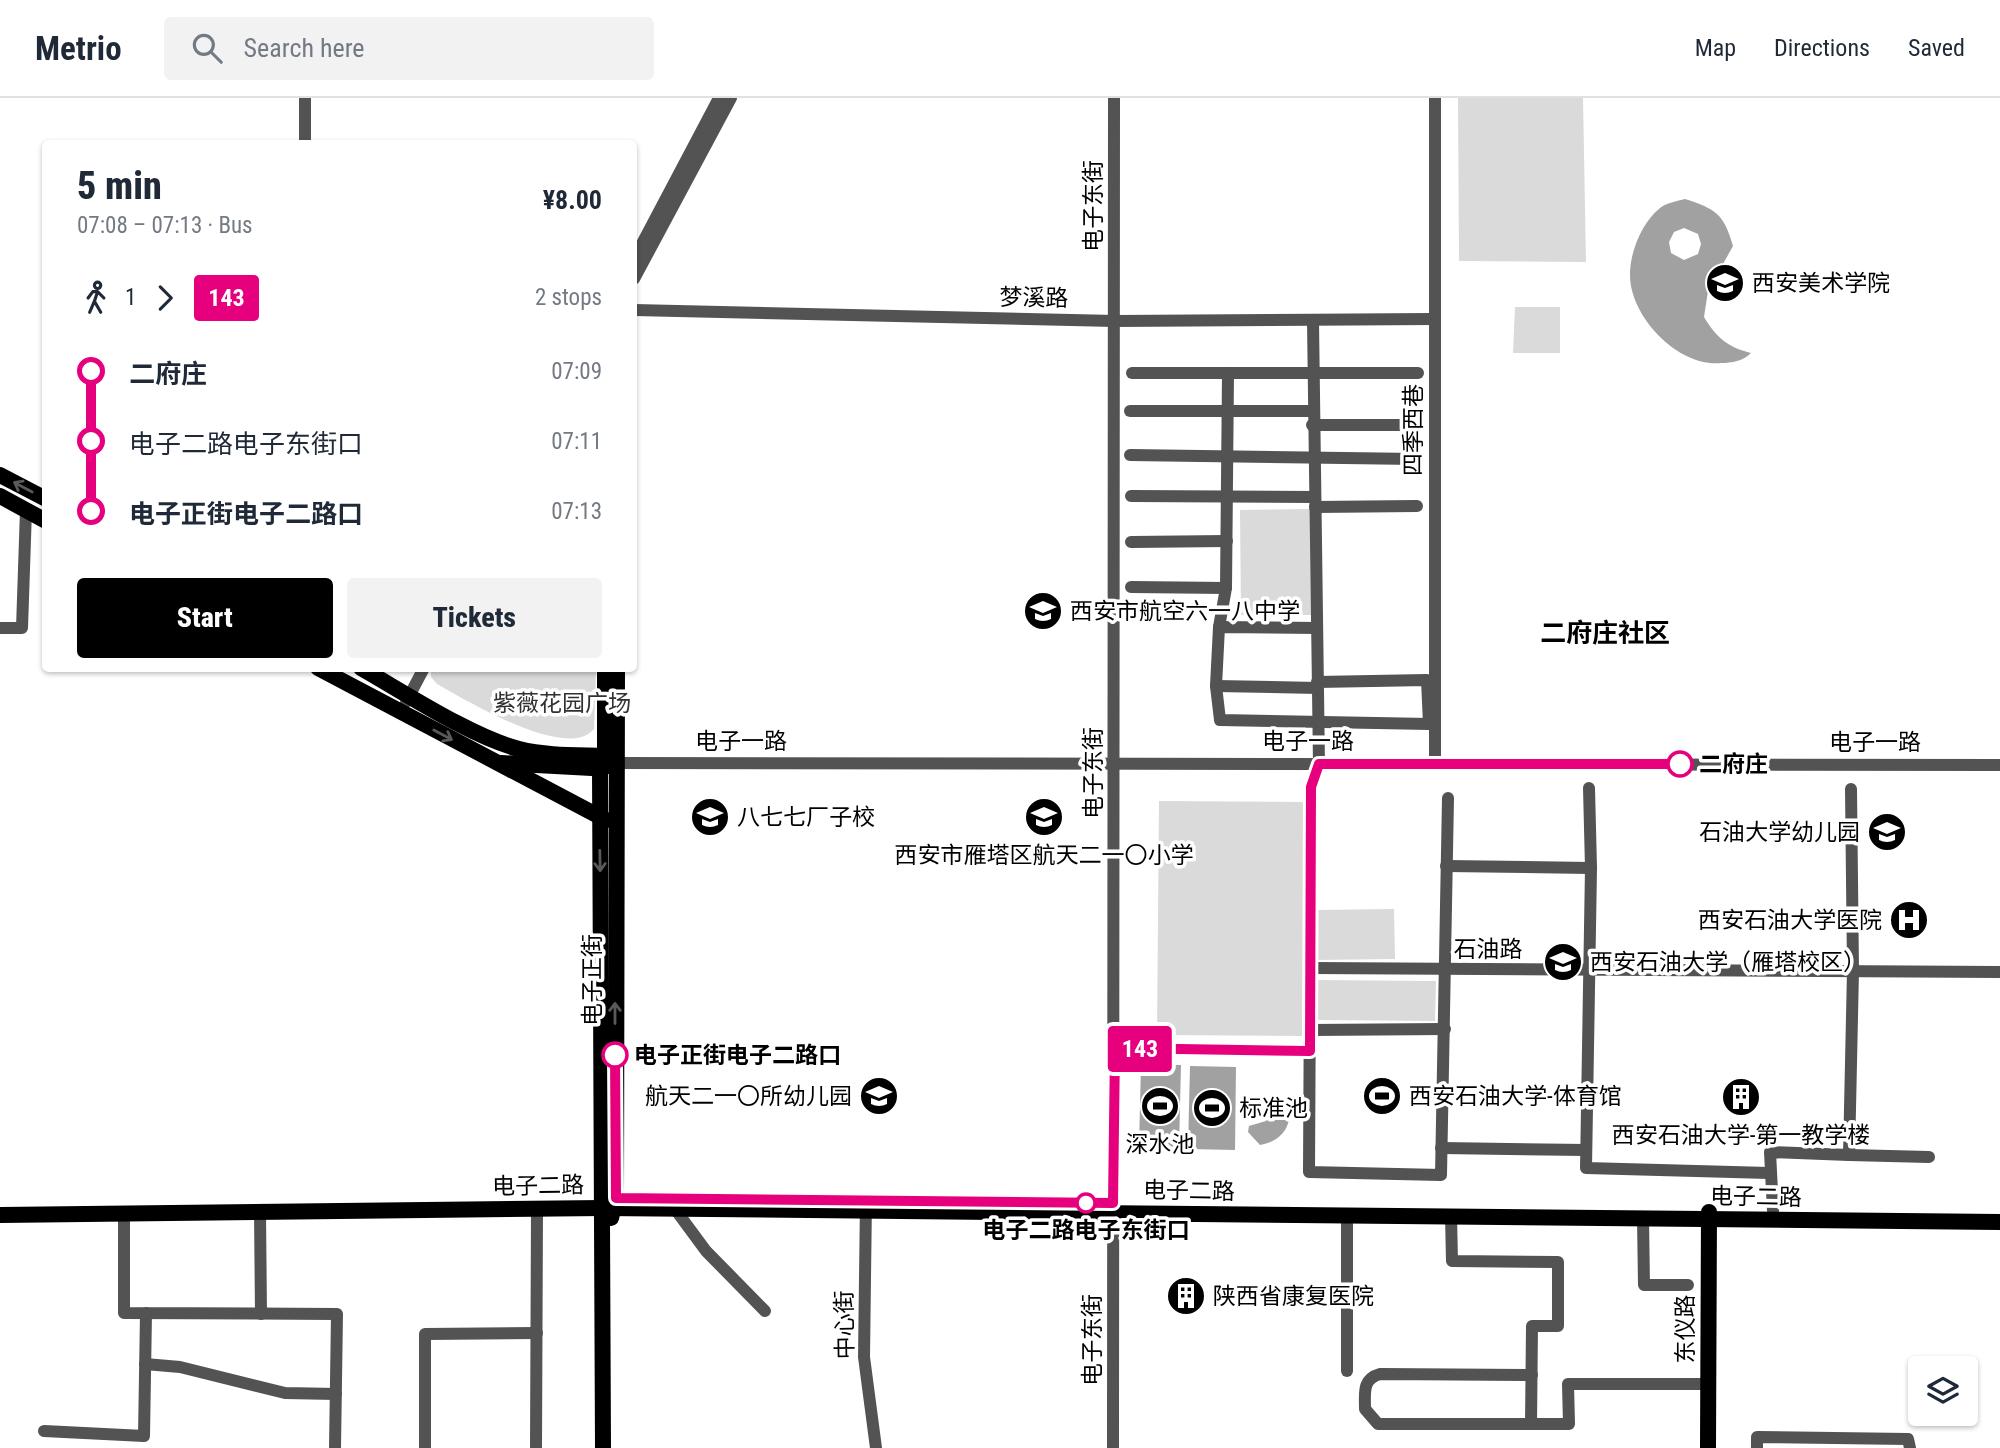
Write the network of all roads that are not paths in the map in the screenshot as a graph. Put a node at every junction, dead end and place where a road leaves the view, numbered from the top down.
1 (305, 98) edge
2 (719, 98) edge
3 (731, 98) edge
4 (1114, 98) edge
5 (1435, 98) edge
6 (305, 140) edge
7 (637, 253) edge
8 (637, 273) edge
9 (637, 310) edge
10 (1434, 319) junction
11 (1115, 321) junction
12 (1313, 321) junction
13 (1132, 373) dead end
14 (1228, 373) junction
15 (1312, 373) junction
16 (1418, 373) dead end
17 (1130, 411) dead end
18 (1228, 411) junction
19 (1312, 411) junction
20 (1312, 425) junction
21 (1416, 425) dead end
22 (1130, 455) dead end
23 (1228, 456) junction
24 (1314, 457) junction
25 (1417, 459) dead end
26 (0, 475) edge
27 (0, 496) edge
28 (1131, 496) dead end
29 (42, 497) edge
30 (1227, 498) junction
31 (1315, 502) junction
32 (1417, 506) dead end
33 (26, 510) junction
34 (42, 519) edge
35 (1227, 541) junction
36 (1131, 542) dead end
37 (1130, 587) dead end
38 (1226, 588) junction
39 (1219, 627) junction
40 (0, 628) edge
41 (1317, 628) junction
42 (325, 672) edge
43 (368, 672) edge
44 (422, 672) edge
45 (606, 672) edge
46 (617, 672) edge
47 (1317, 685) junction
48 (1216, 686) junction
49 (410, 695) junction
50 (400, 713) junction
51 (1317, 721) junction
52 (495, 763) junction
53 (607, 763) junction
54 (1435, 763) junction
55 (1114, 764) junction
56 (1319, 764) junction
57 (2000, 765) edge
58 (1589, 789) dead end
59 (1851, 789) dead end
60 (1448, 798) dead end
61 (600, 816) junction
62 (615, 824) junction
63 (1446, 866) junction
64 (1591, 868) junction
65 (1312, 968) junction
66 (1445, 970) junction
67 (1590, 970) junction
68 (1853, 971) junction
69 (2000, 972) edge
70 (1445, 1029) junction
71 (1310, 1030) junction
72 (1115, 1048) junction
73 (1310, 1051) junction
74 (1441, 1148) junction
75 (1586, 1150) junction
76 (1849, 1155) junction
77 (1928, 1157) dead end
78 (1769, 1173) junction
79 (608, 1203) junction
80 (866, 1205) junction
81 (0, 1206) edge
82 (1113, 1208) junction
83 (537, 1209) junction
84 (675, 1209) junction
85 (1773, 1211) junction
86 (260, 1212) junction
87 (124, 1213) junction
88 (2000, 1213) edge
89 (1713, 1214) junction
90 (0, 1215) edge
91 (1347, 1215) junction
92 (1451, 1216) junction
93 (1643, 1219) junction
94 (2000, 1223) edge
95 (1688, 1285) dead end
96 (765, 1311) dead end
97 (146, 1313) junction
98 (261, 1314) junction
99 (537, 1333) junction
100 (145, 1364) junction
101 (1347, 1371) dead end
102 (1532, 1375) junction
103 (1708, 1384) junction
104 (335, 1394) junction
105 (1531, 1424) junction
106 (44, 1431) dead end
107 (335, 1448) edge
108 (425, 1448) edge
109 (537, 1448) edge
110 (603, 1448) edge
111 (612, 1448) edge
112 (876, 1448) edge
113 (1113, 1448) edge
114 (1708, 1448) edge
115 (1717, 1448) edge
116 (1757, 1448) edge
117 (1910, 1448) edge

1 - 6 street
2 - 7 street
3 - 8 street
4 - 11 street, 电子东街
5 - 10 street, 四季西巷
9 - 11 street, 梦溪路
10 - 12 street, 梦溪路
10 - 54 street, 四季西巷
11 - 12 street, 梦溪路
11 - 55 street, 电子东街
12 - 15 street
13 - 14 street
14 - 15 street
14 - 18 street
15 - 16 street
15 - 19 street
17 - 18 street
18 - 19 street
18 - 23 street
19 - 20 street
20 - 21 street
20 - 24 street
22 - 23 street
23 - 24 street
23 - 30 street
24 - 25 street
24 - 31 street
29 -> 26 main road
27 - 33 main road
28 - 30 street
30 - 31 street
30 - 35 street
31 - 32 street
31 - 41 street
33 - 34 main road
33 - 40 street
35 - 36 street
35 - 38 street
37 - 38 street
38 - 39 street
39 - 41 street
39 - 48 street
41 - 47 street
42 - 50 main road, 电子一路
43 - 49 main road, 电子一路
44 - 49 street
45 - 53 main road
46 - 53 main road
47 - 48 street
47 - 51 street
47 - 51 street
48 - 51 street
49 - 50 street
49 - 53 main road, 电子一路
50 -> 52 main road, 电子一路
51 - 56 street
52 - 53 main road, 电子一路
52 - 61 main road, 电子一路
53 - 55 street, 电子一路
53 - 61 main road, 电子正街
53 - 62 main road, 电子正街
54 - 56 street, 电子一路
54 - 57 street, 电子一路
55 - 56 street, 电子一路
55 - 72 street, 电子东街
56 - 65 street
58 - 64 street
59 - 68 street
60 - 63 street
61 - 62 main road, 电子一路
61 -> 79 main road, 电子正街
79 -> 62 main road, 电子正街
63 - 64 street
63 - 66 street
64 - 67 street
65 - 66 street, 石油路
65 - 71 street
66 - 67 street, 石油路
66 - 70 street
67 - 68 street, 石油路
67 - 75 street
68 - 69 street, 石油路
68 - 76 street
70 - 71 street
70 - 74 street
71 - 73 street
72 - 73 street
72 - 82 street, 电子东街
73 - 74 street
74 - 75 street
75 - 78 street
76 - 77 street
76 - 78 street
78 - 85 street
79 - 80 main road, 电子二路
79 - 81 main road, 电子二路
79 - 83 main road, 电子二路
79 - 84 main road, 电子二路
79 - 110 main road, 电子正街
79 - 111 main road, 电子正街
80 - 82 main road, 电子二路
80 - 84 main road, 电子二路
80 - 112 street, 中心街
82 - 89 main road, 电子二路
82 - 91 main road, 电子二路
82 - 113 street, 电子东街
83 - 86 main road, 电子二路
83 - 99 street
84 - 96 street
85 - 88 main road, 电子二路
85 - 89 main road, 电子二路
86 - 87 main road, 电子二路
86 - 98 street
87 - 90 main road, 电子二路
87 - 97 street
89 - 93 main road, 电子二路
89 - 94 main road, 电子二路
89 - 103 main road, 东仪路
89 - 115 main road, 东仪路
91 - 92 main road, 电子二路
91 - 101 street
92 - 93 main road, 电子二路
92 - 102 street
93 - 95 street
97 - 98 street
97 - 100 street
98 - 104 street
99 - 108 street
99 - 109 street
100 - 104 street
100 - 106 street
102 - 105 street
102 - 105 street
103 - 105 street
103 - 114 main road, 东仪路
104 - 107 street
116 - 117 street

